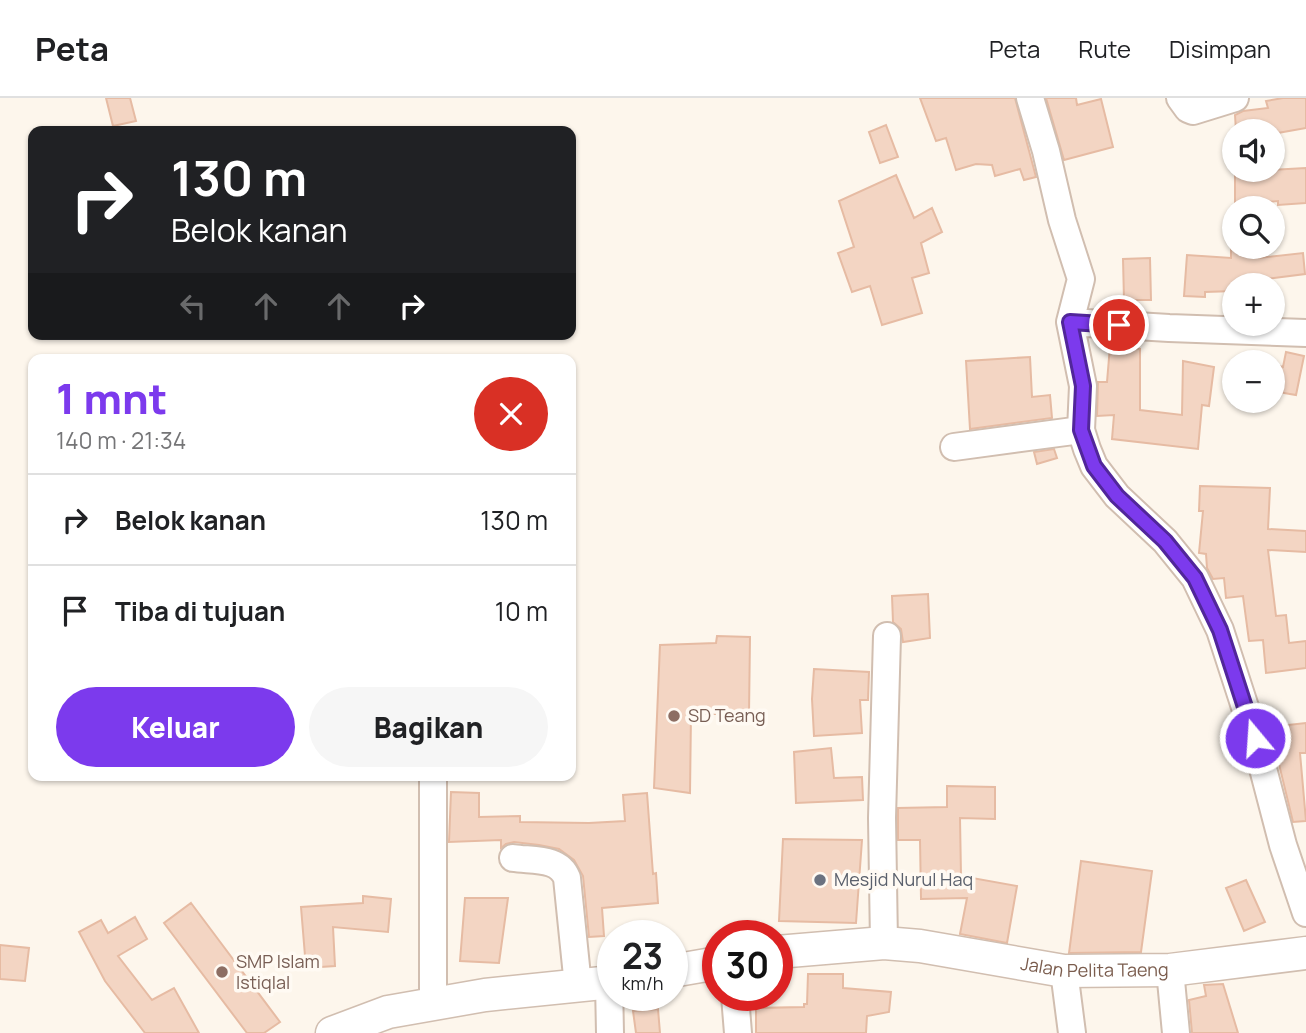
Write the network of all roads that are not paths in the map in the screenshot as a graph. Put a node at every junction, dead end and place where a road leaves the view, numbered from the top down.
1 (1030, 98) edge
2 (1180, 98) edge
3 (1235, 98) edge
4 (1070, 322) junction
5 (1306, 333) edge
6 (1081, 430) junction
7 (954, 447) dead end
8 (887, 636) dead end
9 (433, 781) edge
10 (513, 858) dead end
11 (1306, 912) edge
12 (884, 943) junction
13 (793, 951) edge
14 (1306, 953) edge
15 (1170, 970) junction
16 (1064, 971) junction
17 (597, 984) edge
18 (578, 986) junction
19 (433, 1004) junction
20 (610, 1011) edge
21 (736, 1011) edge
22 (332, 1033) edge
23 (610, 1033) edge
24 (738, 1033) edge
25 (1072, 1033) edge
26 (1176, 1033) edge

1 - 4 street
2 - 3 street
4 - 5 street
4 - 6 street
6 - 7 street
6 - 11 street
8 - 12 street
9 - 19 street
10 - 18 street
12 - 13 street, Jalan Pelita Taeng
12 - 16 street, Jalan Pelita Taeng
14 - 15 street, Jalan Pelita Taeng
15 - 16 street, Jalan Pelita Taeng
15 - 26 street
16 - 25 street
17 - 18 street
18 - 19 street
19 - 22 street
20 - 23 street
21 - 24 street

